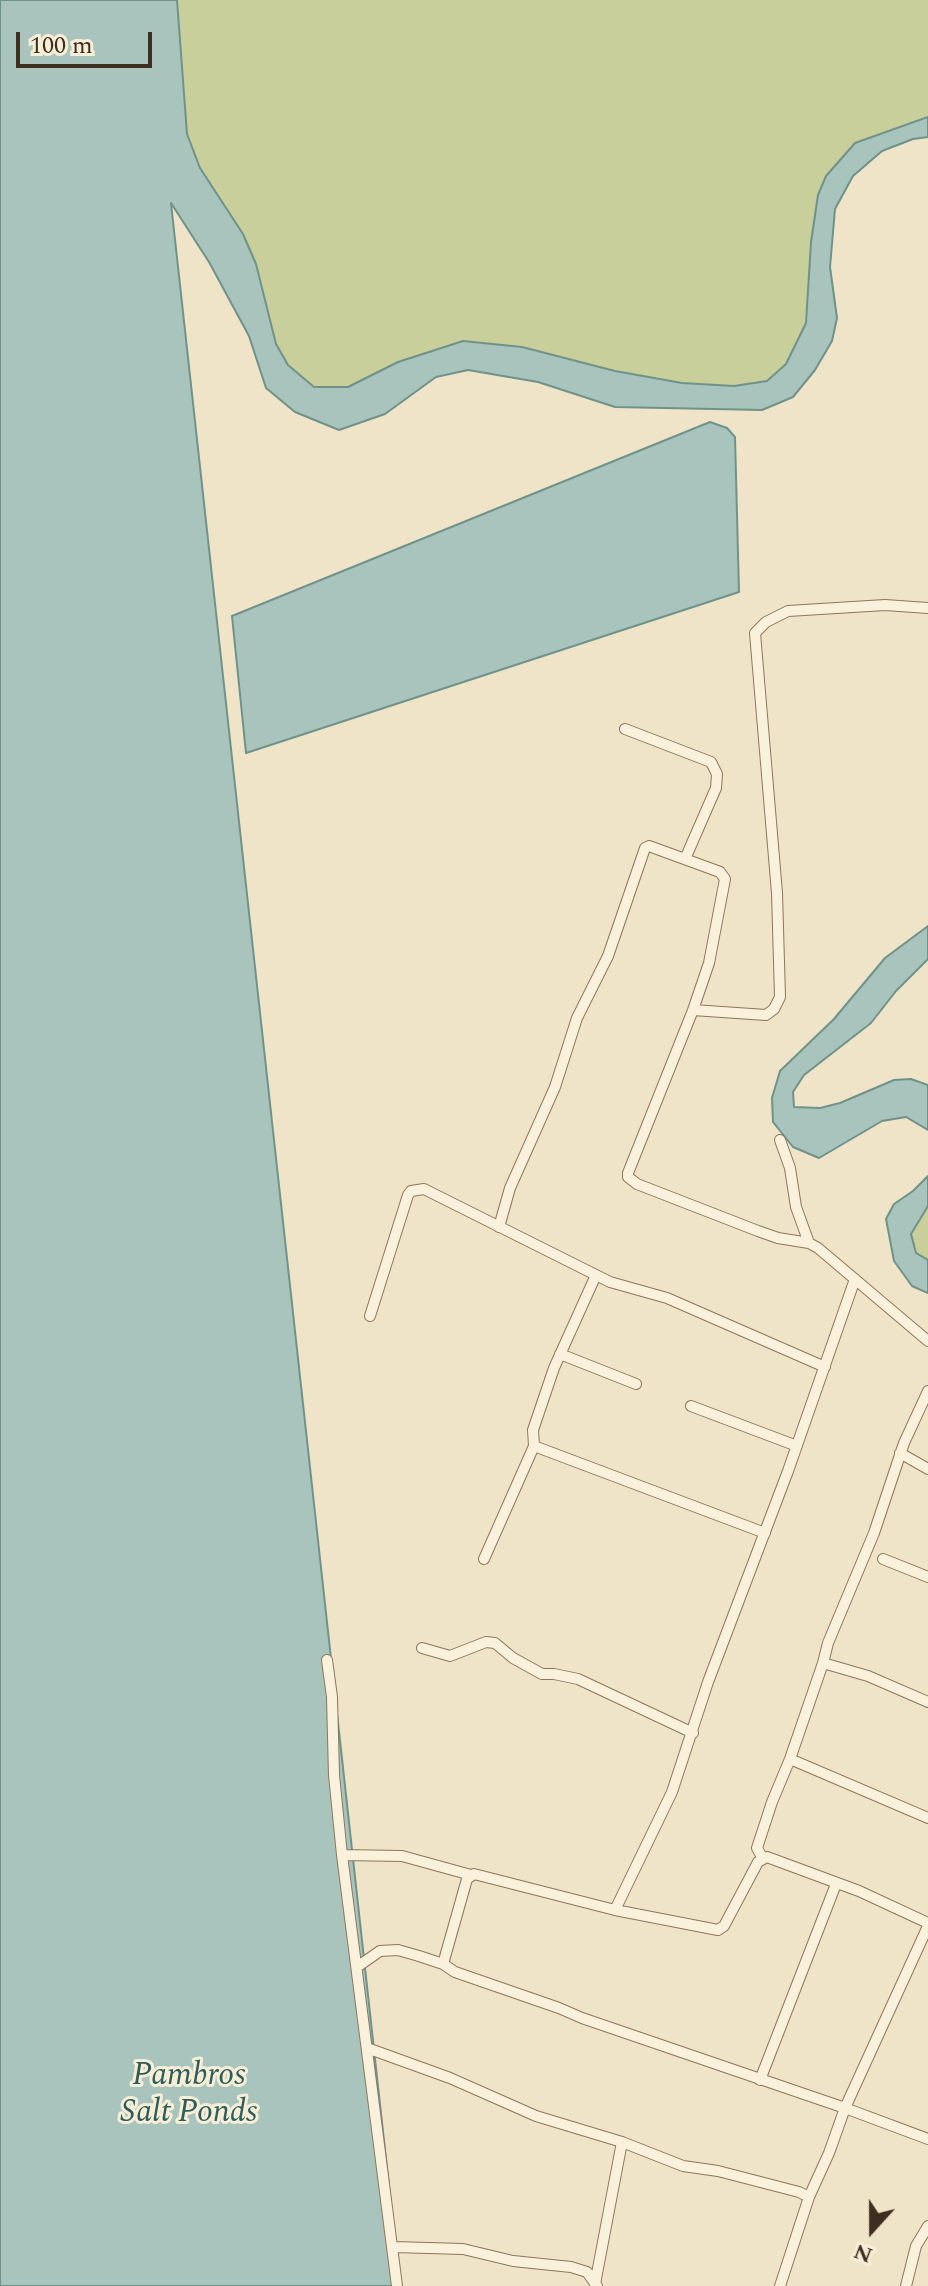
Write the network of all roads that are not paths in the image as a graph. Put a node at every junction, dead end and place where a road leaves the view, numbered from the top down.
1 (928, 608) edge
2 (625, 729) dead end
3 (685, 859) junction
4 (693, 1010) junction
5 (780, 1140) dead end
6 (499, 1227) junction
7 (809, 1243) junction
8 (596, 1275) junction
9 (855, 1279) junction
10 (370, 1316) dead end
11 (928, 1341) edge
12 (560, 1354) junction
13 (825, 1367) junction
14 (636, 1384) dead end
15 (928, 1391) edge
16 (691, 1406) dead end
17 (534, 1446) junction
18 (797, 1446) junction
19 (900, 1453) junction
20 (928, 1469) edge
21 (765, 1533) junction
22 (484, 1559) dead end
23 (883, 1559) dead end
24 (928, 1577) edge
25 (422, 1648) dead end
26 (327, 1660) dead end
27 (823, 1663) junction
28 (928, 1702) edge
29 (693, 1733) junction
30 (790, 1759) junction
31 (928, 1818) edge
32 (342, 1855) junction
33 (763, 1859) junction
34 (471, 1875) junction
35 (836, 1884) junction
36 (615, 1910) junction
37 (928, 1924) edge
38 (443, 1964) junction
39 (357, 1967) junction
40 (367, 2048) junction
41 (760, 2080) junction
42 (845, 2108) junction
43 (928, 2139) edge
44 (622, 2142) junction
45 (809, 2197) junction
46 (928, 2226) edge
47 (394, 2247) junction
48 (397, 2286) edge
49 (595, 2286) edge
50 (780, 2286) edge
51 (906, 2286) edge

1 - 4 street
2 - 3 street
3 - 4 street
3 - 6 street
4 - 7 street
5 - 7 street
6 - 8 street
6 - 10 street
7 - 9 street
8 - 12 street
8 - 13 street
9 - 11 street
9 - 13 street
12 - 14 street
12 - 17 street
13 - 18 street
15 - 19 street
16 - 18 street
17 - 21 street
17 - 22 street
18 - 21 street
19 - 20 street
19 - 27 street
21 - 29 street
23 - 24 street
25 - 29 street
26 - 32 street
27 - 28 street
27 - 30 street
29 - 36 street
30 - 31 street
30 - 33 street
32 - 34 street
32 - 39 street
33 - 35 street
33 - 36 street
34 - 36 street
34 - 38 street
35 - 37 street
35 - 41 street
37 - 42 street
38 - 39 street
38 - 41 street
39 - 40 street
40 - 44 street
40 - 47 street
41 - 42 street
42 - 43 street
42 - 45 street
44 - 45 street
44 - 49 street
45 - 50 street
46 - 51 street
47 - 48 street
47 - 49 street

